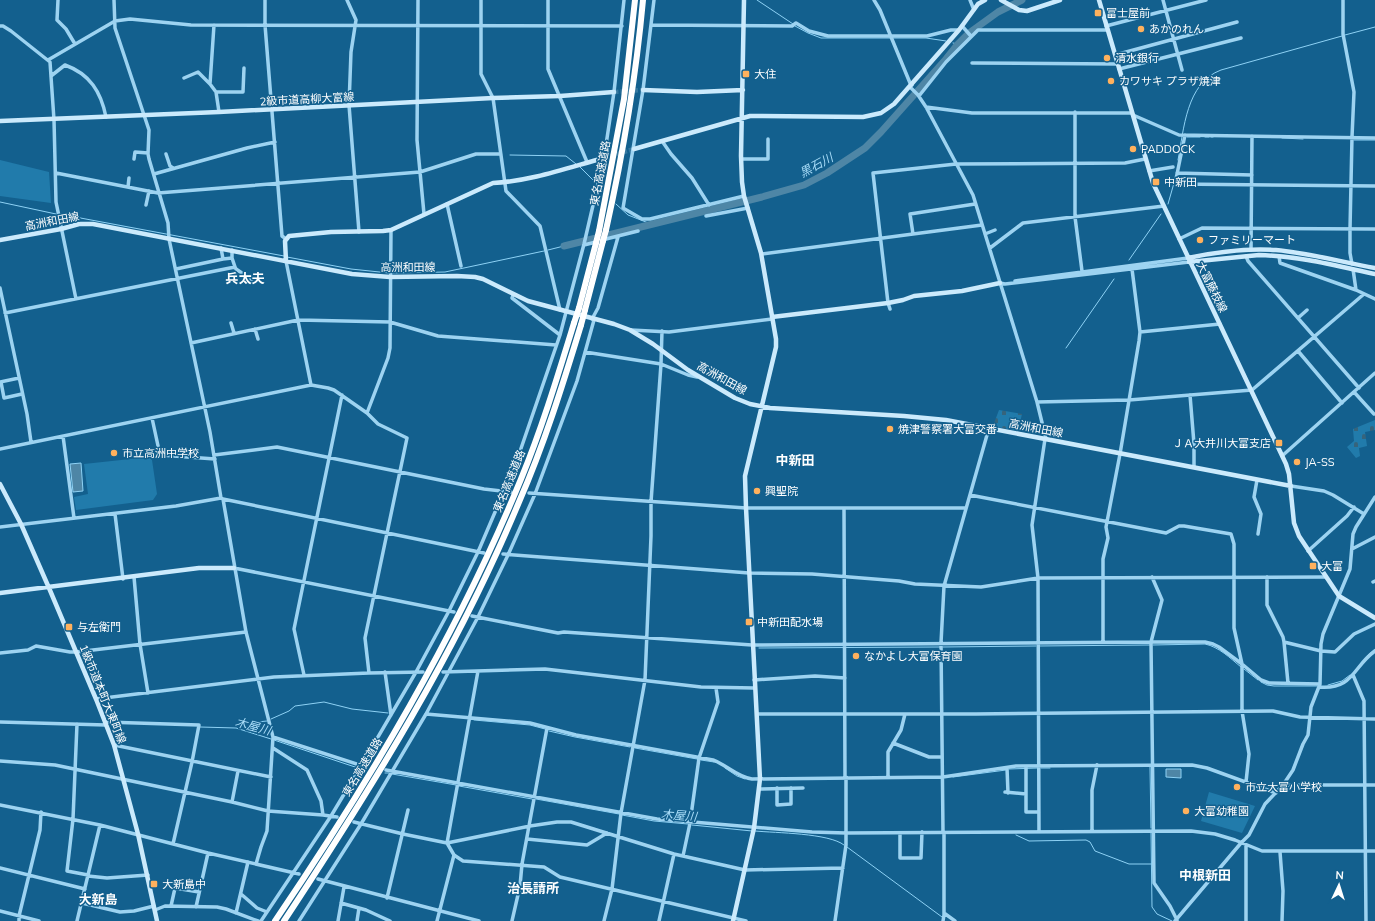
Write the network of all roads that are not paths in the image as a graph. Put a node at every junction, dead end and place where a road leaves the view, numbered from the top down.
1 (58, 0) edge
2 (114, 0) edge
3 (265, 0) edge
4 (347, 0) edge
5 (418, 0) edge
6 (482, 0) edge
7 (548, 0) edge
8 (624, 0) edge
9 (635, 0) edge
10 (643, 0) edge
11 (654, 0) edge
12 (744, 0) edge
13 (874, 0) edge
14 (970, 0) edge
15 (985, 0) edge
16 (1002, 0) edge
17 (1060, 0) edge
18 (1099, 0) edge
19 (1163, 0) edge
20 (1206, 0) edge
21 (1343, 0) edge
22 (974, 10) junction
23 (1166, 11) junction
24 (114, 21) junction
25 (1237, 22) dead end
26 (214, 25) junction
27 (265, 25) junction
28 (482, 25) junction
29 (651, 25) junction
30 (0, 26) edge
31 (355, 26) junction
32 (418, 26) junction
33 (548, 26) junction
34 (622, 26) junction
35 (744, 26) junction
36 (1107, 28) junction
37 (962, 29) junction
38 (970, 35) dead end
39 (891, 38) junction
40 (1241, 38) dead end
41 (1174, 39) junction
42 (75, 44) junction
43 (1178, 54) junction
44 (1115, 55) junction
45 (48, 60) junction
46 (972, 63) dead end
47 (1117, 64) junction
48 (244, 68) dead end
49 (1119, 69) junction
50 (1182, 70) dead end
51 (51, 76) junction
52 (184, 78) dead end
53 (210, 84) junction
54 (912, 87) junction
55 (643, 90) junction
56 (743, 90) junction
57 (216, 92) junction
58 (614, 92) junction
59 (918, 95) junction
60 (560, 96) junction
61 (493, 98) junction
62 (417, 103) junction
63 (349, 105) junction
64 (926, 107) junction
65 (273, 109) junction
66 (220, 112) junction
67 (1075, 112) junction
68 (1132, 114) junction
69 (145, 116) junction
70 (106, 118) junction
71 (742, 118) junction
72 (54, 120) junction
73 (0, 121) edge
74 (1183, 135) junction
75 (1252, 136) junction
76 (1352, 137) junction
77 (768, 138) dead end
78 (1375, 138) edge
79 (662, 141) junction
80 (275, 142) junction
81 (634, 149) junction
82 (148, 153) junction
83 (166, 154) dead end
84 (501, 154) junction
85 (604, 158) junction
86 (134, 159) dead end
87 (741, 159) junction
88 (1145, 159) junction
89 (587, 162) junction
90 (956, 164) junction
91 (1075, 164) junction
92 (1173, 167) dead end
93 (173, 168) junction
94 (1149, 171) junction
95 (420, 172) junction
96 (56, 173) junction
97 (1177, 173) junction
98 (154, 174) junction
99 (1252, 175) junction
100 (354, 177) junction
101 (129, 178) dead end
102 (504, 182) junction
103 (278, 184) junction
104 (1252, 185) junction
105 (1351, 186) junction
106 (1375, 186) edge
107 (128, 187) junction
108 (149, 191) junction
109 (158, 193) junction
110 (744, 196) junction
111 (447, 204) junction
112 (975, 204) junction
113 (146, 205) dead end
114 (709, 205) junction
115 (748, 206) junction
116 (1164, 206) junction
117 (424, 214) junction
118 (706, 216) dead end
119 (1076, 217) junction
120 (982, 225) junction
121 (61, 229) junction
122 (1251, 229) junction
123 (1350, 229) junction
124 (1375, 229) edge
125 (391, 230) junction
126 (995, 230) dead end
127 (638, 231) dead end
128 (359, 232) junction
129 (913, 234) junction
130 (985, 234) junction
131 (618, 237) junction
132 (286, 238) junction
133 (169, 239) junction
134 (881, 239) junction
135 (1179, 239) junction
136 (0, 240) edge
137 (584, 244) junction
138 (221, 248) junction
139 (990, 248) junction
140 (232, 250) junction
141 (1251, 250) junction
142 (762, 254) junction
143 (1246, 256) junction
144 (1279, 256) junction
145 (232, 258) junction
146 (223, 259) junction
147 (1188, 260) junction
148 (286, 261) junction
149 (461, 266) dead end
150 (234, 267) junction
151 (1352, 267) junction
152 (1375, 268) edge
153 (176, 269) junction
154 (1132, 269) junction
155 (1082, 271) junction
156 (1375, 274) edge
157 (390, 277) junction
158 (177, 278) junction
159 (252, 280) dead end
160 (1000, 283) junction
161 (0, 289) edge
162 (1356, 290) junction
163 (1364, 294) junction
164 (512, 295) junction
165 (76, 299) junction
166 (1375, 299) edge
167 (888, 303) junction
168 (890, 309) dead end
169 (560, 310) junction
170 (1307, 310) dead end
171 (567, 312) junction
172 (6, 313) junction
173 (772, 318) junction
174 (1298, 318) junction
175 (593, 319) junction
176 (298, 320) junction
177 (390, 322) junction
178 (231, 323) dead end
179 (1220, 324) junction
180 (255, 329) junction
181 (630, 330) junction
182 (662, 331) junction
183 (1140, 332) junction
184 (234, 333) junction
185 (560, 335) junction
186 (1314, 337) junction
187 (258, 339) dead end
188 (191, 343) junction
189 (556, 345) junction
190 (661, 350) junction
191 (1298, 351) junction
192 (585, 352) junction
193 (661, 364) junction
194 (1375, 373) edge
195 (698, 377) junction
196 (19, 378) junction
197 (0, 382) edge
198 (311, 385) junction
199 (1359, 388) junction
200 (1252, 390) junction
201 (1354, 392) junction
202 (22, 394) junction
203 (342, 395) junction
204 (1190, 395) junction
205 (1129, 400) junction
206 (1037, 402) junction
207 (1342, 403) junction
208 (761, 406) junction
209 (204, 407) junction
210 (367, 413) junction
211 (1374, 414) dead end
212 (152, 418) junction
213 (989, 428) junction
214 (64, 436) junction
215 (1046, 439) junction
216 (31, 442) junction
217 (0, 449) edge
218 (1120, 454) junction
219 (1282, 456) junction
220 (215, 457) junction
221 (328, 457) junction
222 (1194, 467) junction
223 (399, 472) junction
224 (1257, 480) junction
225 (0, 484) edge
226 (1291, 486) junction
227 (504, 492) junction
228 (511, 492) dead end
229 (529, 493) dead end
230 (535, 494) junction
231 (970, 495) junction
232 (1375, 497) edge
233 (222, 499) junction
234 (651, 502) junction
235 (1034, 507) junction
236 (1354, 507) junction
237 (746, 508) junction
238 (966, 508) junction
239 (844, 509) junction
240 (115, 514) junction
241 (1364, 514) junction
242 (74, 518) junction
243 (316, 518) junction
244 (1107, 521) junction
245 (21, 524) junction
246 (0, 527) edge
247 (387, 533) junction
248 (1258, 534) dead end
249 (1375, 537) edge
250 (1352, 549) junction
251 (1308, 550) junction
252 (478, 552) junction
253 (484, 553) dead end
254 (503, 554) dead end
255 (508, 555) junction
256 (650, 565) junction
257 (234, 568) junction
258 (749, 573) junction
259 (134, 576) junction
260 (844, 577) junction
261 (1152, 577) junction
262 (1234, 577) junction
263 (1267, 577) junction
264 (1326, 577) junction
265 (1038, 578) junction
266 (1103, 578) junction
267 (123, 579) junction
268 (304, 581) junction
269 (944, 586) junction
270 (49, 588) junction
271 (0, 593) edge
272 (374, 596) junction
273 (1339, 596) junction
274 (449, 611) junction
275 (454, 612) dead end
276 (472, 616) dead end
277 (478, 617) junction
278 (1375, 618) edge
279 (1375, 624) edge
280 (246, 632) junction
281 (647, 638) junction
282 (1038, 642) junction
283 (1103, 642) junction
284 (1151, 642) junction
285 (1284, 642) junction
286 (941, 643) junction
287 (140, 644) junction
288 (845, 644) junction
289 (752, 645) junction
290 (1321, 651) junction
291 (1375, 651) edge
292 (76, 652) junction
293 (0, 653) edge
294 (1242, 664) junction
295 (478, 671) junction
296 (385, 672) junction
297 (416, 672) junction
298 (423, 672) dead end
299 (443, 672) dead end
300 (450, 672) junction
301 (368, 673) junction
302 (304, 675) junction
303 (1353, 675) junction
304 (258, 678) junction
305 (845, 678) junction
306 (645, 680) junction
307 (754, 680) junction
308 (1288, 684) junction
309 (1319, 686) junction
310 (716, 688) junction
311 (754, 688) junction
312 (148, 693) junction
313 (96, 699) junction
314 (1242, 711) junction
315 (1152, 712) junction
316 (942, 713) junction
317 (1039, 713) junction
318 (426, 714) junction
319 (757, 714) junction
320 (845, 714) junction
321 (905, 714) junction
322 (391, 716) junction
323 (470, 718) junction
324 (1310, 718) junction
325 (1364, 719) junction
326 (1375, 719) edge
327 (0, 722) edge
328 (106, 723) junction
329 (77, 724) junction
330 (548, 728) junction
331 (274, 739) junction
332 (894, 743) junction
333 (114, 745) junction
334 (632, 746) junction
335 (273, 748) junction
336 (942, 757) junction
337 (699, 758) junction
338 (0, 761) edge
339 (192, 762) junction
340 (1152, 765) junction
341 (362, 767) junction
342 (1026, 767) junction
343 (1039, 767) junction
344 (1097, 767) junction
345 (75, 769) junction
346 (1007, 769) junction
347 (386, 770) dead end
348 (238, 771) junction
349 (391, 774) junction
350 (271, 777) junction
351 (888, 777) junction
352 (760, 778) junction
353 (846, 778) junction
354 (942, 778) junction
355 (124, 779) junction
356 (1246, 782) junction
357 (458, 785) junction
358 (1283, 785) junction
359 (1365, 785) junction
360 (1375, 785) edge
361 (777, 788) junction
362 (791, 788) junction
363 (803, 788) dead end
364 (759, 789) junction
365 (185, 792) junction
366 (1276, 793) junction
367 (1026, 794) junction
368 (535, 798) junction
369 (232, 802) junction
370 (0, 805) edge
371 (408, 810) dead end
372 (268, 811) junction
373 (41, 812) junction
374 (1039, 812) junction
375 (620, 814) junction
376 (323, 815) junction
377 (331, 816) junction
378 (337, 817) dead end
379 (73, 819) junction
380 (354, 822) dead end
381 (361, 824) junction
382 (690, 824) junction
383 (100, 825) junction
384 (530, 826) junction
385 (754, 830) junction
386 (1092, 831) junction
387 (1153, 831) junction
388 (900, 832) junction
389 (922, 832) junction
390 (944, 832) junction
391 (1039, 832) junction
392 (607, 833) junction
393 (846, 833) junction
394 (138, 834) junction
395 (403, 834) junction
396 (617, 836) junction
397 (527, 839) junction
398 (447, 843) junction
399 (1241, 843) junction
400 (173, 844) junction
401 (1246, 845) junction
402 (1365, 851) junction
403 (1375, 851) edge
404 (1280, 852) junction
405 (208, 853) junction
406 (674, 854) junction
407 (454, 855) junction
408 (683, 856) junction
409 (248, 862) junction
410 (256, 864) junction
411 (522, 864) junction
412 (0, 868) edge
413 (843, 868) junction
414 (745, 870) junction
415 (294, 873) junction
416 (299, 874) dead end
417 (30, 875) junction
418 (148, 875) junction
419 (88, 876) junction
420 (318, 880) dead end
421 (323, 882) junction
422 (344, 887) junction
423 (85, 889) junction
424 (612, 889) junction
425 (199, 892) junction
426 (241, 894) junction
427 (387, 898) junction
428 (82, 902) junction
429 (663, 902) junction
430 (341, 903) junction
431 (171, 906) junction
432 (196, 907) junction
433 (154, 908) junction
434 (359, 908) junction
435 (0, 911) edge
436 (440, 911) junction
437 (267, 912) junction
438 (236, 913) junction
439 (944, 914) junction
440 (19, 916) junction
441 (734, 920) edge
442 (19, 921) edge
443 (39, 921) edge
444 (77, 921) edge
445 (157, 921) edge
446 (258, 921) edge
447 (261, 921) edge
448 (275, 921) edge
449 (284, 921) edge
450 (299, 921) edge
451 (338, 921) edge
452 (357, 921) edge
453 (390, 921) edge
454 (437, 921) edge
455 (479, 921) edge
456 (512, 921) edge
457 (604, 921) edge
458 (659, 921) edge
459 (746, 921) edge
460 (835, 921) edge
461 (943, 921) edge
462 (955, 921) edge
463 (1177, 921) edge
464 (1246, 921) edge
465 (1282, 921) edge
466 (1366, 921) edge

1 - 42 street
2 - 24 street
3 - 27 street
4 - 31 street
5 - 32 street
6 - 28 street
7 - 33 street
8 - 34 street
9 - 448 highway, 東名高速道路, bridge
10 - 449 highway, 東名高速道路, bridge
11 - 29 street
12 - 35 street
13 - 39 street
14 - 22 street
15 - 22 street
16 - 17 street
18 - 36 street, 大富藤枝線
19 - 23 street
20 - 23 street
21 - 76 street
22 - 37 street
23 - 36 street
23 - 41 street
24 - 26 street
24 - 42 street
24 - 69 street
25 - 41 street
26 - 27 street
26 - 53 street
27 - 31 street
27 - 65 street
28 - 32 street
28 - 33 street
28 - 61 street
29 - 35 street
29 - 55 street
30 - 45 street
31 - 32 street
31 - 63 street
32 - 62 street
33 - 34 street
33 - 60 street
34 - 58 street
35 - 39 street
35 - 56 street
36 - 44 street, 大富藤枝線
36 - 59 street
37 - 38 street
37 - 39 street
37 - 54 street
39 - 54 street
40 - 43 street
41 - 43 street
41 - 44 street
42 - 45 street
43 - 49 street
43 - 50 street
44 - 47 street, 大富藤枝線
45 - 51 street
46 - 47 street
47 - 49 street, 大富藤枝線
48 - 57 street
49 - 68 street, 大富藤枝線
51 - 70 street
51 - 72 street
52 - 53 street
53 - 57 street
54 - 59 street
54 - 71 street
55 - 56 street
55 - 81 street
56 - 71 street
57 - 66 street
58 - 60 street, 2級市道高柳大富線
58 - 85 street
59 - 64 street
60 - 61 street, 2級市道高柳大富線
60 - 89 street
61 - 62 street, 2級市道高柳大富線
61 - 84 street
62 - 63 street, 2級市道高柳大富線
62 - 95 street
63 - 65 street, 2級市道高柳大富線
63 - 100 street
64 - 67 street
64 - 90 street
65 - 66 street, 2級市道高柳大富線
65 - 80 street
66 - 69 street, 2級市道高柳大富線
67 - 68 street
67 - 91 street
68 - 74 street
68 - 88 street, 大富藤枝線
69 - 70 street, 2級市道高柳大富線
69 - 82 street
70 - 72 street, 2級市道高柳大富線
71 - 79 street
71 - 87 street
72 - 73 street, 2級市道高柳大富線
72 - 96 street
74 - 75 street
74 - 97 street
75 - 76 street
75 - 99 street
76 - 78 street
76 - 105 street
77 - 87 street
79 - 81 street
79 - 114 street
80 - 93 street
80 - 103 street
81 - 114 street
82 - 86 street
82 - 98 street
83 - 93 street
84 - 95 street
84 - 102 street
85 - 89 street
85 - 137 street
87 - 110 street
88 - 91 street
88 - 94 street, 大富藤枝線
89 - 102 street
90 - 91 street
90 - 112 street
90 - 134 street
91 - 119 street
92 - 94 street
93 - 98 street
94 - 116 street, 大富藤枝線
95 - 100 street
95 - 117 street
96 - 107 street
96 - 121 street
97 - 99 street
97 - 104 street
98 - 109 street
99 - 104 street
100 - 103 street
100 - 128 street
101 - 107 street
102 - 111 street
102 - 169 street
103 - 109 street
103 - 132 street
104 - 105 street
104 - 122 street
105 - 106 street
105 - 123 street
107 - 108 street
108 - 109 street
108 - 113 street
109 - 133 street
110 - 114 street
110 - 115 street
111 - 117 street
111 - 149 street
112 - 120 street
112 - 129 street
115 - 118 street
115 - 142 street
116 - 119 street
116 - 135 street, 大富藤枝線
117 - 125 street
119 - 139 street
119 - 155 street
120 - 129 street
120 - 130 street
121 - 133 street, 高洲和田線
121 - 136 street, 高洲和田線
121 - 165 street
122 - 123 street
122 - 135 street
122 - 141 street
123 - 124 street
123 - 151 street
125 - 128 street
125 - 157 street
126 - 130 street
127 - 131 street
128 - 132 street
129 - 134 street
130 - 139 street
131 - 137 street
131 - 175 street
132 - 148 street
133 - 138 street, 高洲和田線
133 - 153 street
134 - 142 street
134 - 167 street
135 - 147 street, 大富藤枝線
137 - 171 street
138 - 140 street, 高洲和田線
138 - 146 street
139 - 160 street
140 - 145 street
140 - 148 street, 高洲和田線
141 - 147 street
141 - 151 street
142 - 173 street
143 - 144 street
143 - 147 street
143 - 174 street
144 - 151 street
144 - 162 street
145 - 146 street
145 - 150 street
146 - 153 street
147 - 154 street
147 - 155 street
147 - 179 street, 大富藤枝線
148 - 157 street, 高洲和田線
148 - 176 street
150 - 158 street
150 - 159 street
151 - 152 street
151 - 156 street
151 - 162 street
153 - 158 street
154 - 160 street
154 - 183 street
155 - 160 street
157 - 164 street, 高洲和田線
157 - 177 street
158 - 165 street
158 - 188 street
160 - 167 street
160 - 206 street
161 - 172 street
162 - 163 street
163 - 166 street
163 - 186 street
164 - 169 street, 高洲和田線
164 - 185 street
165 - 172 street
167 - 168 street
167 - 173 street
169 - 171 street, 高洲和田線
170 - 174 street
171 - 175 street, 高洲和田線
171 - 185 street
172 - 196 street
173 - 182 street
173 - 208 street
174 - 186 street
175 - 181 street, 高洲和田線
175 - 192 street
176 - 177 street
176 - 180 street
176 - 198 street
177 - 189 street
177 - 210 street
178 - 184 street
179 - 183 street
179 - 200 street, 大富藤枝線
180 - 184 street
180 - 187 street
181 - 182 street
181 - 190 street, 高洲和田線
182 - 190 street
183 - 205 street
184 - 188 street
185 - 189 street
186 - 191 street
186 - 199 street
188 - 209 street
189 - 227 street
190 - 193 street
190 - 195 street, 高洲和田線
191 - 200 street
191 - 207 street
192 - 193 street
192 - 230 street
193 - 195 street
193 - 234 street
194 - 199 street
195 - 208 street, 高洲和田線
196 - 197 street
196 - 202 street
197 - 202 street
198 - 203 street
198 - 209 street
199 - 201 street
200 - 204 street
200 - 219 street, 大富藤枝線
201 - 207 street
201 - 211 street
202 - 216 street
203 - 210 street
203 - 221 street
204 - 205 street
204 - 222 street
205 - 206 street
205 - 218 street
206 - 215 street
207 - 219 street
208 - 213 street, 高洲和田線
208 - 237 street
209 - 212 street
209 - 220 street
210 - 223 street
212 - 214 street
212 - 220 street
213 - 215 street, 高洲和田線
213 - 231 street
214 - 216 street
214 - 242 street
215 - 218 street, 高洲和田線
215 - 235 street
216 - 217 street
218 - 222 street, 高洲和田線
218 - 244 street
219 - 226 street, 大富藤枝線
220 - 221 street
220 - 233 street
221 - 223 street
221 - 243 street
222 - 224 street, 高洲和田線
223 - 227 street
223 - 247 street
224 - 226 street, 高洲和田線
224 - 248 street
225 - 245 street, 1級市道本町大東町線
226 - 236 street
226 - 251 street
227 - 228 street
227 - 252 street
229 - 230 street
230 - 234 street
230 - 255 street
231 - 235 street
231 - 238 street
232 - 241 street
233 - 240 street
233 - 243 street
233 - 257 street
234 - 237 street
234 - 256 street
235 - 244 street
235 - 265 street
236 - 241 street
236 - 251 street
237 - 239 street
237 - 258 street
238 - 239 street
238 - 269 street
239 - 260 street
240 - 242 street
240 - 267 street
241 - 250 street
242 - 245 street
243 - 247 street
243 - 268 street
244 - 262 street
244 - 266 street
245 - 246 street
245 - 270 street, 1級市道本町大東町線
247 - 252 street
247 - 272 street
249 - 250 street
250 - 273 street
251 - 264 street
252 - 253 street
252 - 274 street
254 - 255 street
255 - 256 street
255 - 277 street
256 - 258 street
256 - 281 street
257 - 259 street
257 - 268 street
257 - 280 street
258 - 260 street
258 - 289 street
259 - 267 street
259 - 287 street
260 - 269 street
260 - 288 street
261 - 262 street
261 - 266 street
261 - 284 street
262 - 263 street
262 - 294 street
263 - 264 street
263 - 285 street
264 - 273 street
265 - 266 street
265 - 269 street
265 - 282 street
266 - 283 street
267 - 270 street
268 - 272 street
268 - 302 street
269 - 286 street
270 - 271 street
270 - 292 street, 1級市道本町大東町線
272 - 274 street
272 - 301 street
273 - 278 street
273 - 290 street
274 - 275 street
274 - 297 street
276 - 277 street
277 - 281 street
277 - 300 street
279 - 290 street
280 - 287 street
280 - 304 street
281 - 289 street
281 - 306 street
282 - 283 street
282 - 286 street
282 - 317 street
283 - 284 street
284 - 294 street
284 - 315 street
285 - 290 street
285 - 308 street
286 - 288 street
286 - 316 street
287 - 292 street
287 - 312 street
288 - 289 street
288 - 305 street
289 - 307 street
290 - 309 street
291 - 303 street
292 - 293 street
292 - 313 street, 1級市道本町大東町線
294 - 308 street
294 - 314 street
295 - 300 street
295 - 306 street
295 - 323 street
296 - 297 street
296 - 301 street
296 - 322 street
297 - 298 street
297 - 322 street
299 - 300 street
300 - 318 street
301 - 302 street
302 - 304 street
303 - 309 street
303 - 325 street
304 - 312 street
304 - 331 street
305 - 307 street
305 - 320 street
306 - 310 street
306 - 334 street
307 - 311 street
308 - 309 street
309 - 324 street
310 - 311 street
310 - 337 street
311 - 319 street
312 - 313 street
313 - 328 street, 1級市道本町大東町線
314 - 315 street
314 - 324 street
314 - 356 street
315 - 317 street
315 - 340 street
316 - 317 street
316 - 321 street
316 - 336 street
317 - 343 street
318 - 323 street
318 - 349 street
319 - 320 street
319 - 352 street
320 - 321 street
320 - 353 street
321 - 332 street
322 - 341 street
323 - 330 street
323 - 357 street
324 - 325 street
324 - 358 street
325 - 326 street
325 - 359 street
327 - 329 street
328 - 329 street
328 - 333 street, 1級市道本町大東町線
328 - 339 street
329 - 345 street
330 - 334 street
330 - 368 street
331 - 335 street
331 - 341 street
332 - 336 street
332 - 351 street
333 - 339 street
333 - 355 street, 1級市道本町大東町線
334 - 337 street
334 - 375 street
335 - 350 street
335 - 376 street
336 - 354 street
337 - 352 street
337 - 382 street
338 - 345 street
339 - 348 street
339 - 365 street
340 - 344 street
340 - 356 street
340 - 387 street
341 - 377 street
342 - 343 street
342 - 346 street
342 - 367 street
343 - 344 street
343 - 374 street
344 - 386 street
345 - 355 street
345 - 379 street
346 - 354 street
346 - 367 street
347 - 349 street
348 - 350 street
348 - 369 street
349 - 357 street
349 - 381 street
350 - 372 street
351 - 353 street
351 - 354 street
352 - 353 street
352 - 364 street
353 - 393 street
354 - 390 street
355 - 365 street
355 - 394 street, 1級市道本町大東町線
356 - 366 street
357 - 368 street
357 - 398 street
358 - 359 street
358 - 366 street
359 - 360 street
359 - 402 street
361 - 362 street
361 - 362 street
361 - 364 street
362 - 363 street
364 - 385 street
365 - 369 street
365 - 400 street
366 - 399 street
367 - 374 street
368 - 375 street
368 - 384 street
369 - 372 street
370 - 373 street
371 - 395 street
372 - 376 street
372 - 410 street
373 - 379 street
373 - 417 street
374 - 391 street
375 - 382 street
375 - 396 street
376 - 377 street
377 - 378 street
377 - 415 street
379 - 383 street
379 - 419 street
380 - 381 street
381 - 395 street
381 - 421 street
382 - 385 street
382 - 408 street
383 - 394 street
383 - 419 street
384 - 392 street
384 - 397 street
384 - 398 street
385 - 393 street
385 - 414 street
386 - 387 street
386 - 391 street
387 - 399 street
387 - 463 street
388 - 389 street
388 - 389 street
388 - 393 street
389 - 390 street
390 - 391 street
390 - 439 street
392 - 396 street
392 - 397 street
393 - 413 street
394 - 400 street
394 - 418 street, 1級市道本町大東町線
395 - 398 street
395 - 427 street
396 - 406 street
396 - 424 street
397 - 411 street
398 - 407 street
399 - 401 street
399 - 463 street
400 - 405 street
401 - 404 street
401 - 464 street
402 - 403 street
402 - 404 street
402 - 466 street
404 - 465 street
405 - 409 street
405 - 425 street
406 - 408 street
406 - 429 street
407 - 411 street
407 - 436 street
408 - 414 street
409 - 410 street
409 - 426 street
410 - 415 street
411 - 424 street
411 - 456 street
412 - 417 street
413 - 414 street
413 - 460 street
414 - 441 street
415 - 416 street
415 - 437 street
417 - 423 street
417 - 440 street
418 - 419 street
418 - 433 street, 1級市道本町大東町線
419 - 423 street
420 - 421 street
421 - 422 street
421 - 450 street
422 - 427 street
422 - 430 street
423 - 428 street
424 - 429 street
424 - 457 street
425 - 431 street
425 - 432 street
426 - 437 street
426 - 438 street
427 - 436 street
428 - 433 street
428 - 444 street
429 - 441 street
429 - 458 street
430 - 434 street
430 - 451 street
431 - 432 street
431 - 433 street
432 - 438 street
433 - 445 street, 1級市道本町大東町線
434 - 452 street
434 - 453 street
435 - 440 street
436 - 454 street
436 - 455 street
437 - 447 street
438 - 446 street
439 - 461 street
439 - 462 street
440 - 442 street
440 - 443 street
441 - 459 street

